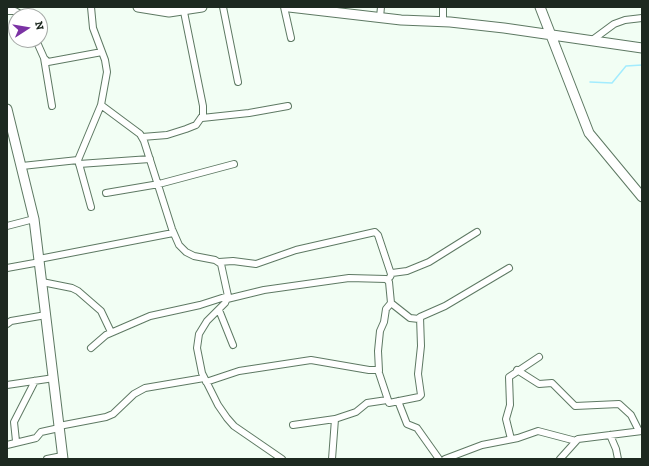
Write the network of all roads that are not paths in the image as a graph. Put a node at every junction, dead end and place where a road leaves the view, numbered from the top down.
1 (91, 7) edge
2 (138, 7) edge
3 (202, 7) edge
4 (223, 7) edge
5 (284, 7) edge
6 (289, 7) edge
7 (381, 7) edge
8 (443, 7) edge
9 (540, 7) edge
10 (183, 8) edge
11 (339, 10) edge
12 (380, 17) junction
13 (642, 18) edge
14 (444, 22) junction
15 (550, 35) junction
16 (291, 38) dead end
17 (591, 41) junction
18 (40, 48) edge
19 (642, 48) edge
20 (102, 52) junction
21 (44, 58) junction
22 (238, 82) dead end
23 (101, 105) junction
24 (52, 106) dead end
25 (288, 106) dead end
26 (7, 109) edge
27 (202, 118) junction
28 (142, 137) junction
29 (150, 159) junction
30 (79, 162) junction
31 (234, 164) dead end
32 (22, 166) junction
33 (159, 184) junction
34 (106, 193) dead end
35 (642, 198) edge
36 (91, 207) dead end
37 (34, 219) junction
38 (7, 226) edge
39 (477, 232) dead end
40 (173, 233) junction
41 (40, 260) junction
42 (218, 262) junction
43 (7, 268) edge
44 (509, 268) dead end
45 (391, 274) junction
46 (389, 280) junction
47 (42, 282) junction
48 (227, 298) junction
49 (391, 303) junction
50 (219, 310) junction
51 (46, 315) junction
52 (419, 319) junction
53 (7, 324) edge
54 (111, 332) junction
55 (233, 345) dead end
56 (91, 348) dead end
57 (539, 357) dead end
58 (517, 370) junction
59 (379, 371) junction
60 (54, 378) junction
61 (205, 380) junction
62 (35, 381) junction
63 (7, 385) edge
64 (387, 400) junction
65 (398, 401) junction
66 (335, 419) junction
67 (293, 425) dead end
68 (59, 427) junction
69 (640, 431) edge
70 (610, 434) junction
71 (511, 439) junction
72 (576, 441) junction
73 (16, 442) junction
74 (7, 445) edge
75 (62, 457) edge
76 (47, 459) edge
77 (282, 459) edge
78 (332, 459) edge
79 (439, 459) edge
80 (445, 459) edge
81 (560, 459) edge
82 (618, 459) edge

1 - 20 street
2 - 10 street
3 - 10 street
4 - 22 street
5 - 16 street
6 - 11 street
7 - 12 street
8 - 14 street
9 - 15 street
10 - 27 street
11 - 12 street
12 - 14 street
13 - 17 street
14 - 15 street
15 - 17 street
15 - 35 street
17 - 19 street
18 - 21 street
20 - 21 street
20 - 23 street
21 - 24 street
23 - 28 street
23 - 30 street
25 - 27 street
26 - 32 street
27 - 28 street
28 - 29 street
29 - 30 street
29 - 33 street
30 - 32 street
30 - 36 street
31 - 33 street
32 - 37 street
33 - 34 street
33 - 40 street
37 - 38 street
37 - 41 street
39 - 45 street
40 - 41 street
40 - 42 street
41 - 43 street
41 - 47 street
42 - 45 street
42 - 48 street
44 - 52 street
45 - 46 street
46 - 48 street
46 - 49 street
47 - 51 street
47 - 54 street
48 - 50 street
48 - 54 street
49 - 52 street
49 - 59 street
50 - 55 street
50 - 61 street
51 - 53 street
51 - 60 street
52 - 65 street
54 - 56 street
57 - 58 street
58 - 69 street
58 - 71 street
59 - 61 street
59 - 64 street
60 - 62 street
60 - 68 street
61 - 68 street
61 - 77 street
62 - 63 street
62 - 73 street
64 - 65 street
64 - 66 street
65 - 79 street
66 - 67 street
66 - 78 street
68 - 73 street
68 - 75 street
69 - 70 street
70 - 72 street
70 - 82 street
71 - 72 street
71 - 80 street
72 - 81 street
73 - 74 street
75 - 76 street

